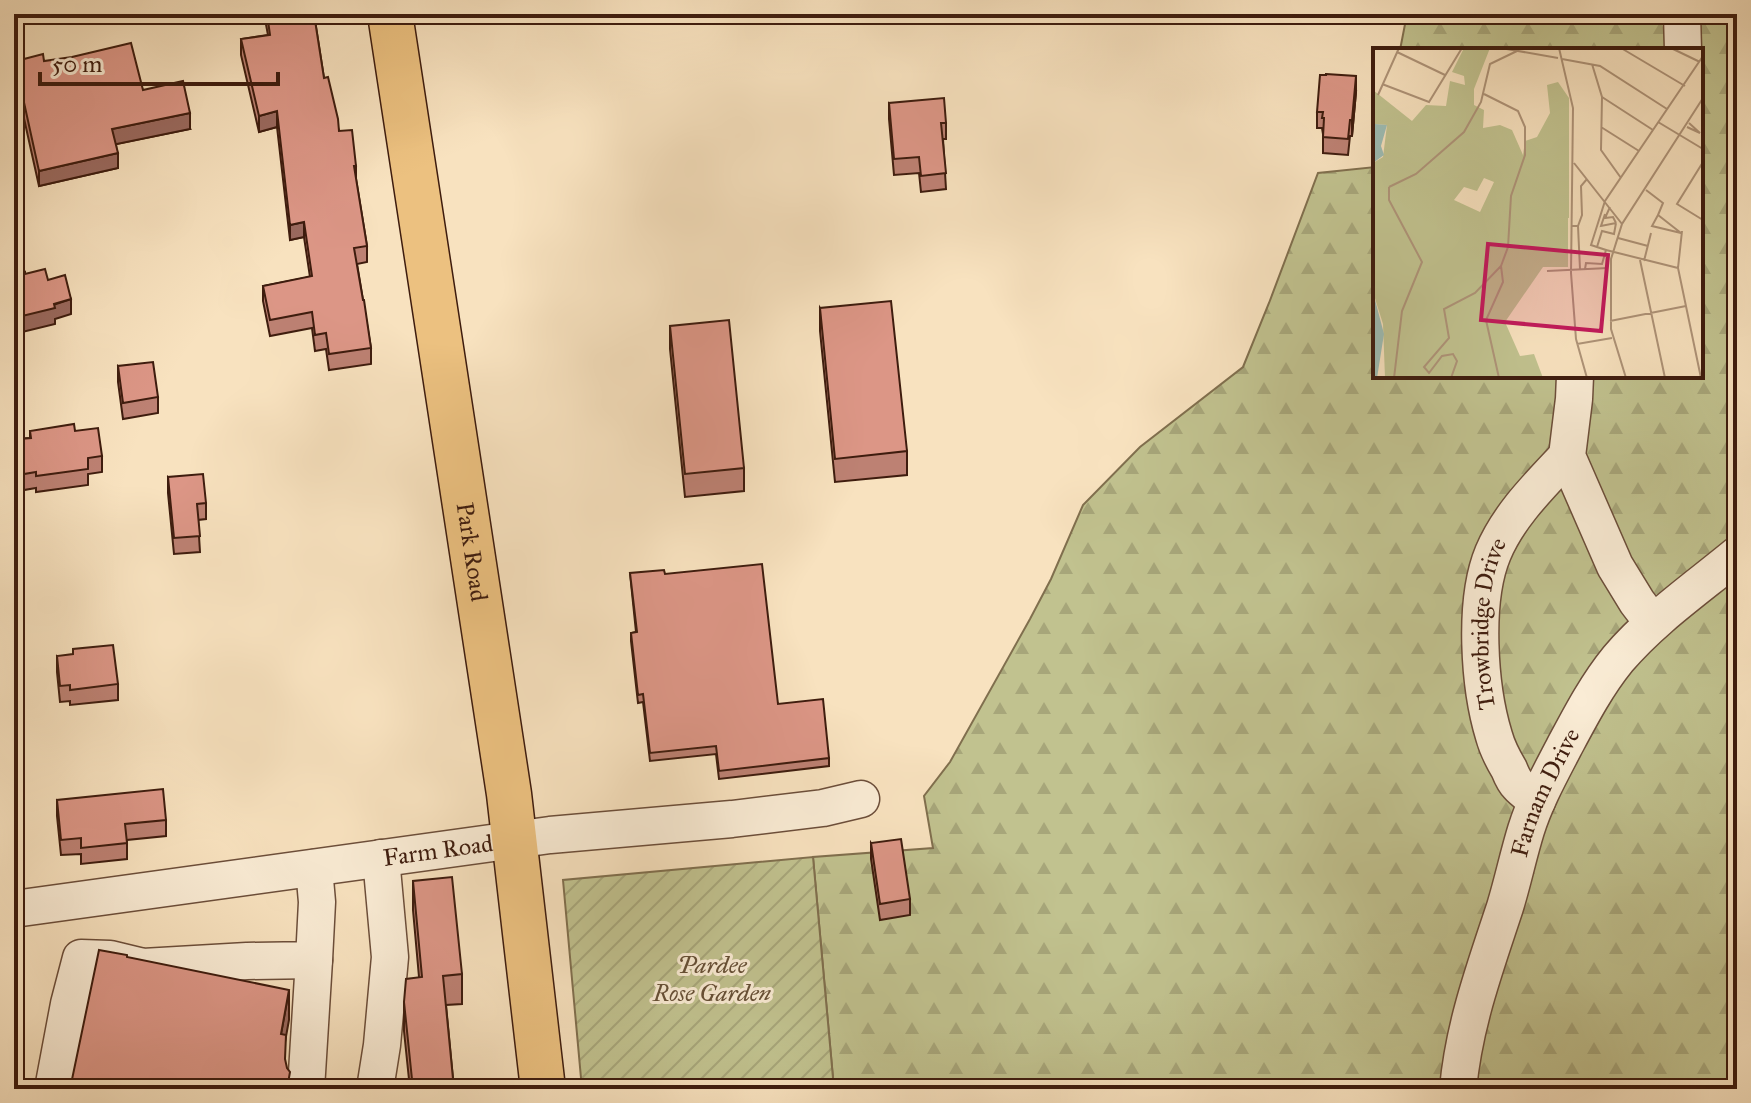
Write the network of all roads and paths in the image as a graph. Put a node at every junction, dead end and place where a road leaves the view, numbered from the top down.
1 (390, 14) edge
2 (1682, 14) edge
3 (1683, 48) edge
4 (1575, 378) edge
5 (1567, 456) junction
6 (1737, 555) edge
7 (1653, 623) junction
8 (861, 799) dead end
9 (1537, 801) junction
10 (515, 840) junction
11 (381, 858) junction
12 (314, 868) junction
13 (59, 904) junction
14 (14, 909) edge
15 (81, 958) junction
16 (314, 960) junction
17 (53, 1089) edge
18 (306, 1089) edge
19 (375, 1089) edge
20 (543, 1089) edge
21 (1458, 1089) edge

1 - 10 main road, Park Road
2 - 3 street
4 - 5 street
5 - 7 street
5 - 9 street, Trowbridge Drive
6 - 7 street, Farnam Drive
7 - 9 street, Farnam Drive
8 - 10 street, Farm Road
9 - 21 street, Farnam Drive
10 - 11 street, Farm Road
10 - 20 main road, Park Road
11 - 12 street, Farm Road
11 - 19 street
12 - 13 street, Farm Road
12 - 16 street
13 - 14 street, Farm Road
13 - 15 street
15 - 16 street
15 - 17 street
16 - 18 street

